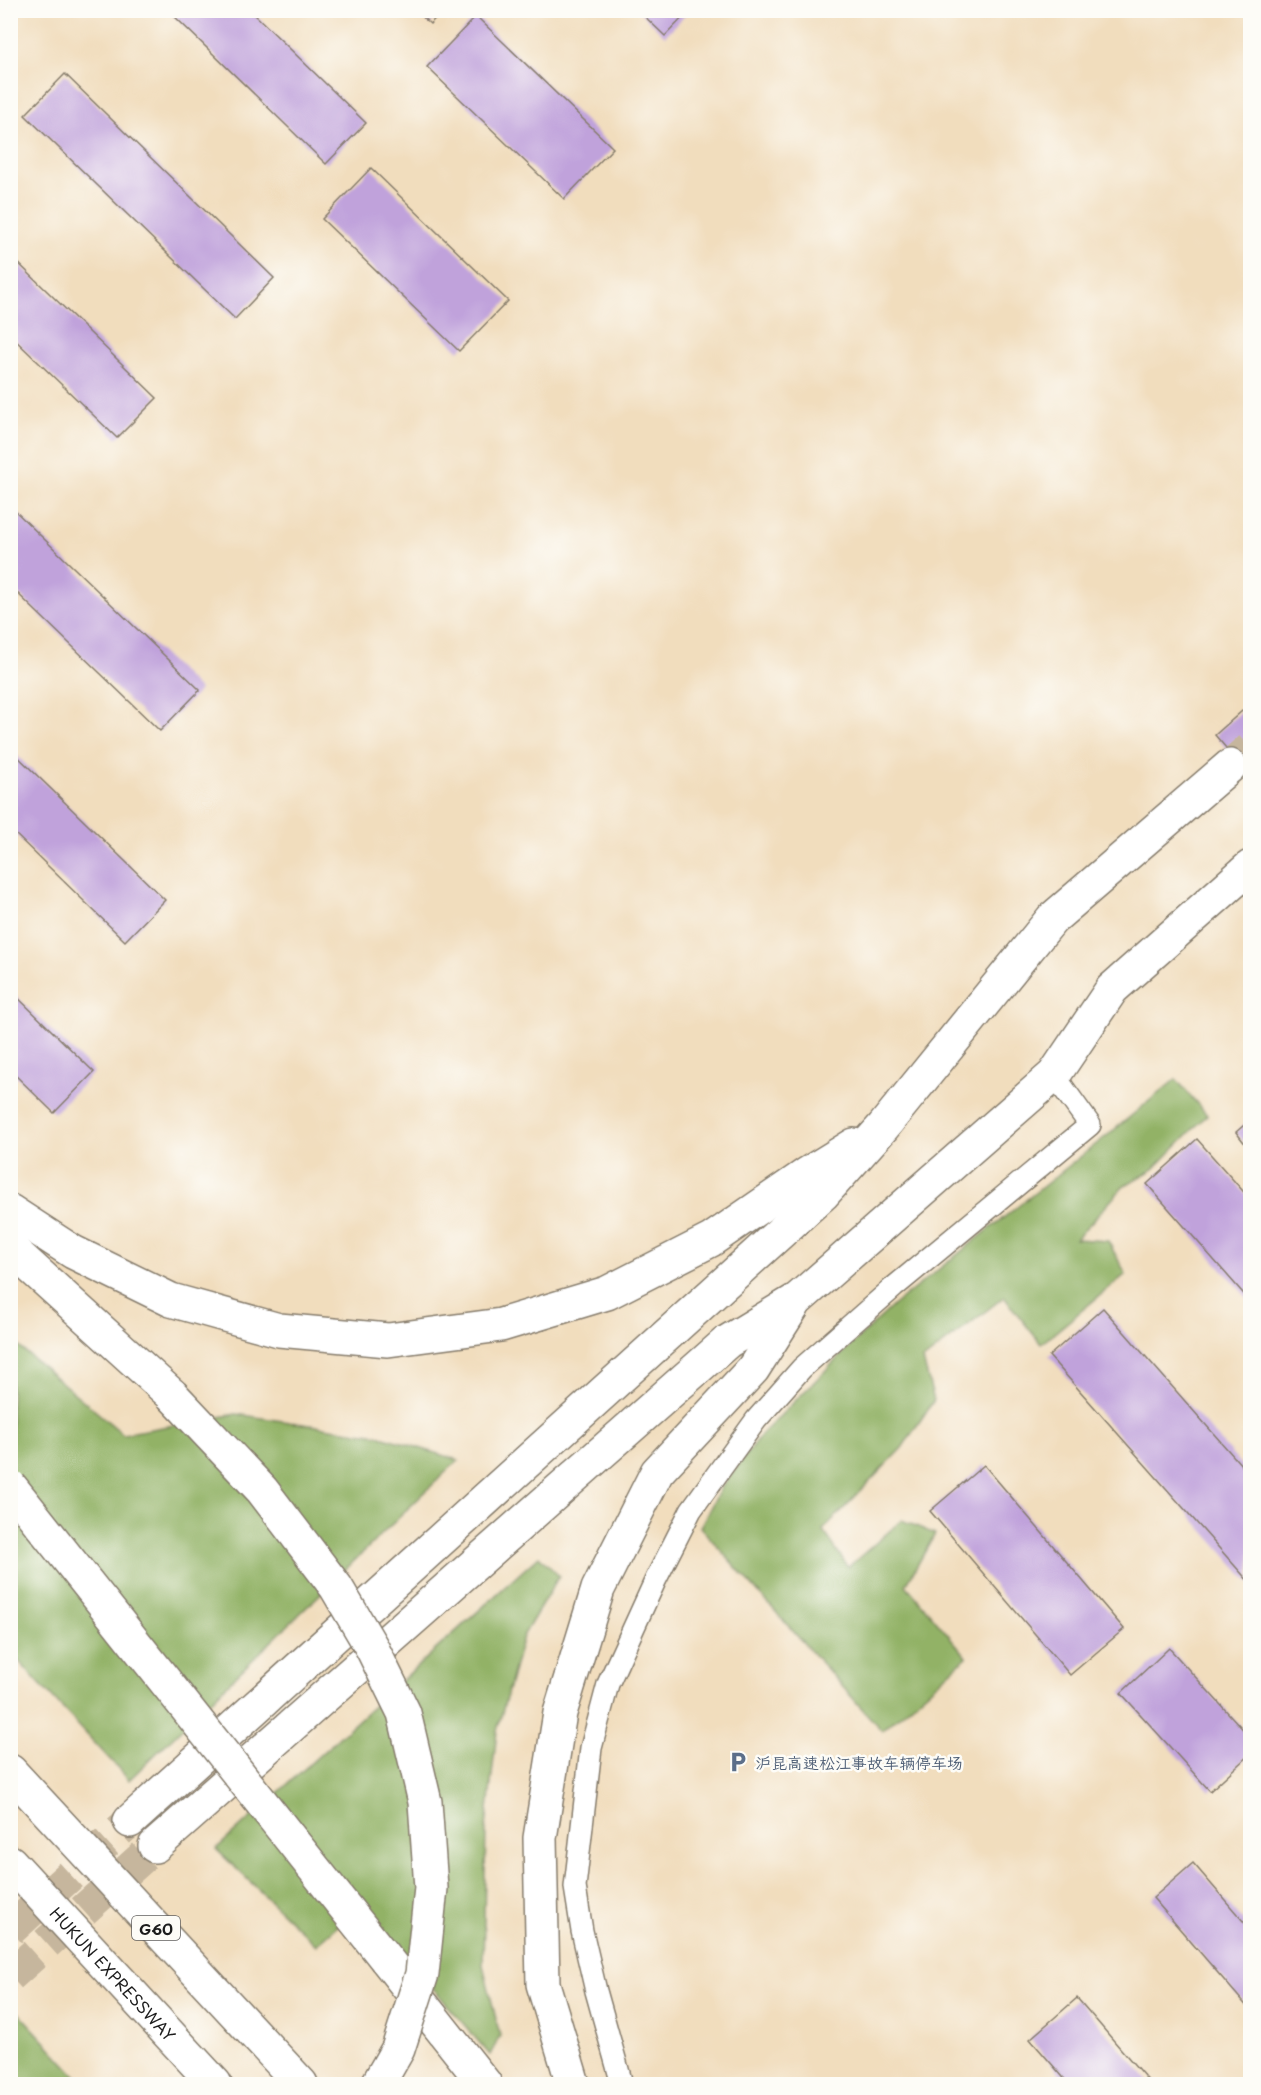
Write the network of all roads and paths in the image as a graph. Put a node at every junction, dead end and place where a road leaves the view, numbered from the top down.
1 (1230, 766) tunnel mouth
2 (1251, 867) edge
3 (1054, 1075) junction
4 (883, 1127) junction
5 (10, 1211) edge
6 (10, 1248) edge
7 (798, 1299) junction
8 (10, 1486) edge
9 (10, 1771) edge
10 (130, 1821) tunnel mouth
11 (155, 1846) tunnel mouth
12 (10, 1862) edge
13 (10, 1892) edge
14 (202, 2085) edge
15 (215, 2085) edge
16 (301, 2085) edge
17 (378, 2085) edge
18 (484, 2085) edge
19 (573, 2085) edge
20 (622, 2085) edge

1 - 4 highway
2 - 3 highway
3 - 7 highway
3 - 20 lane
4 - 5 highway
4 - 10 highway
6 - 17 highway, bridge
7 - 11 highway
7 - 19 highway
8 - 18 highway, bridge
9 - 16 highway, G60
12 - 15 highway, HUKUN EXPRESSWAY
13 - 14 highway

